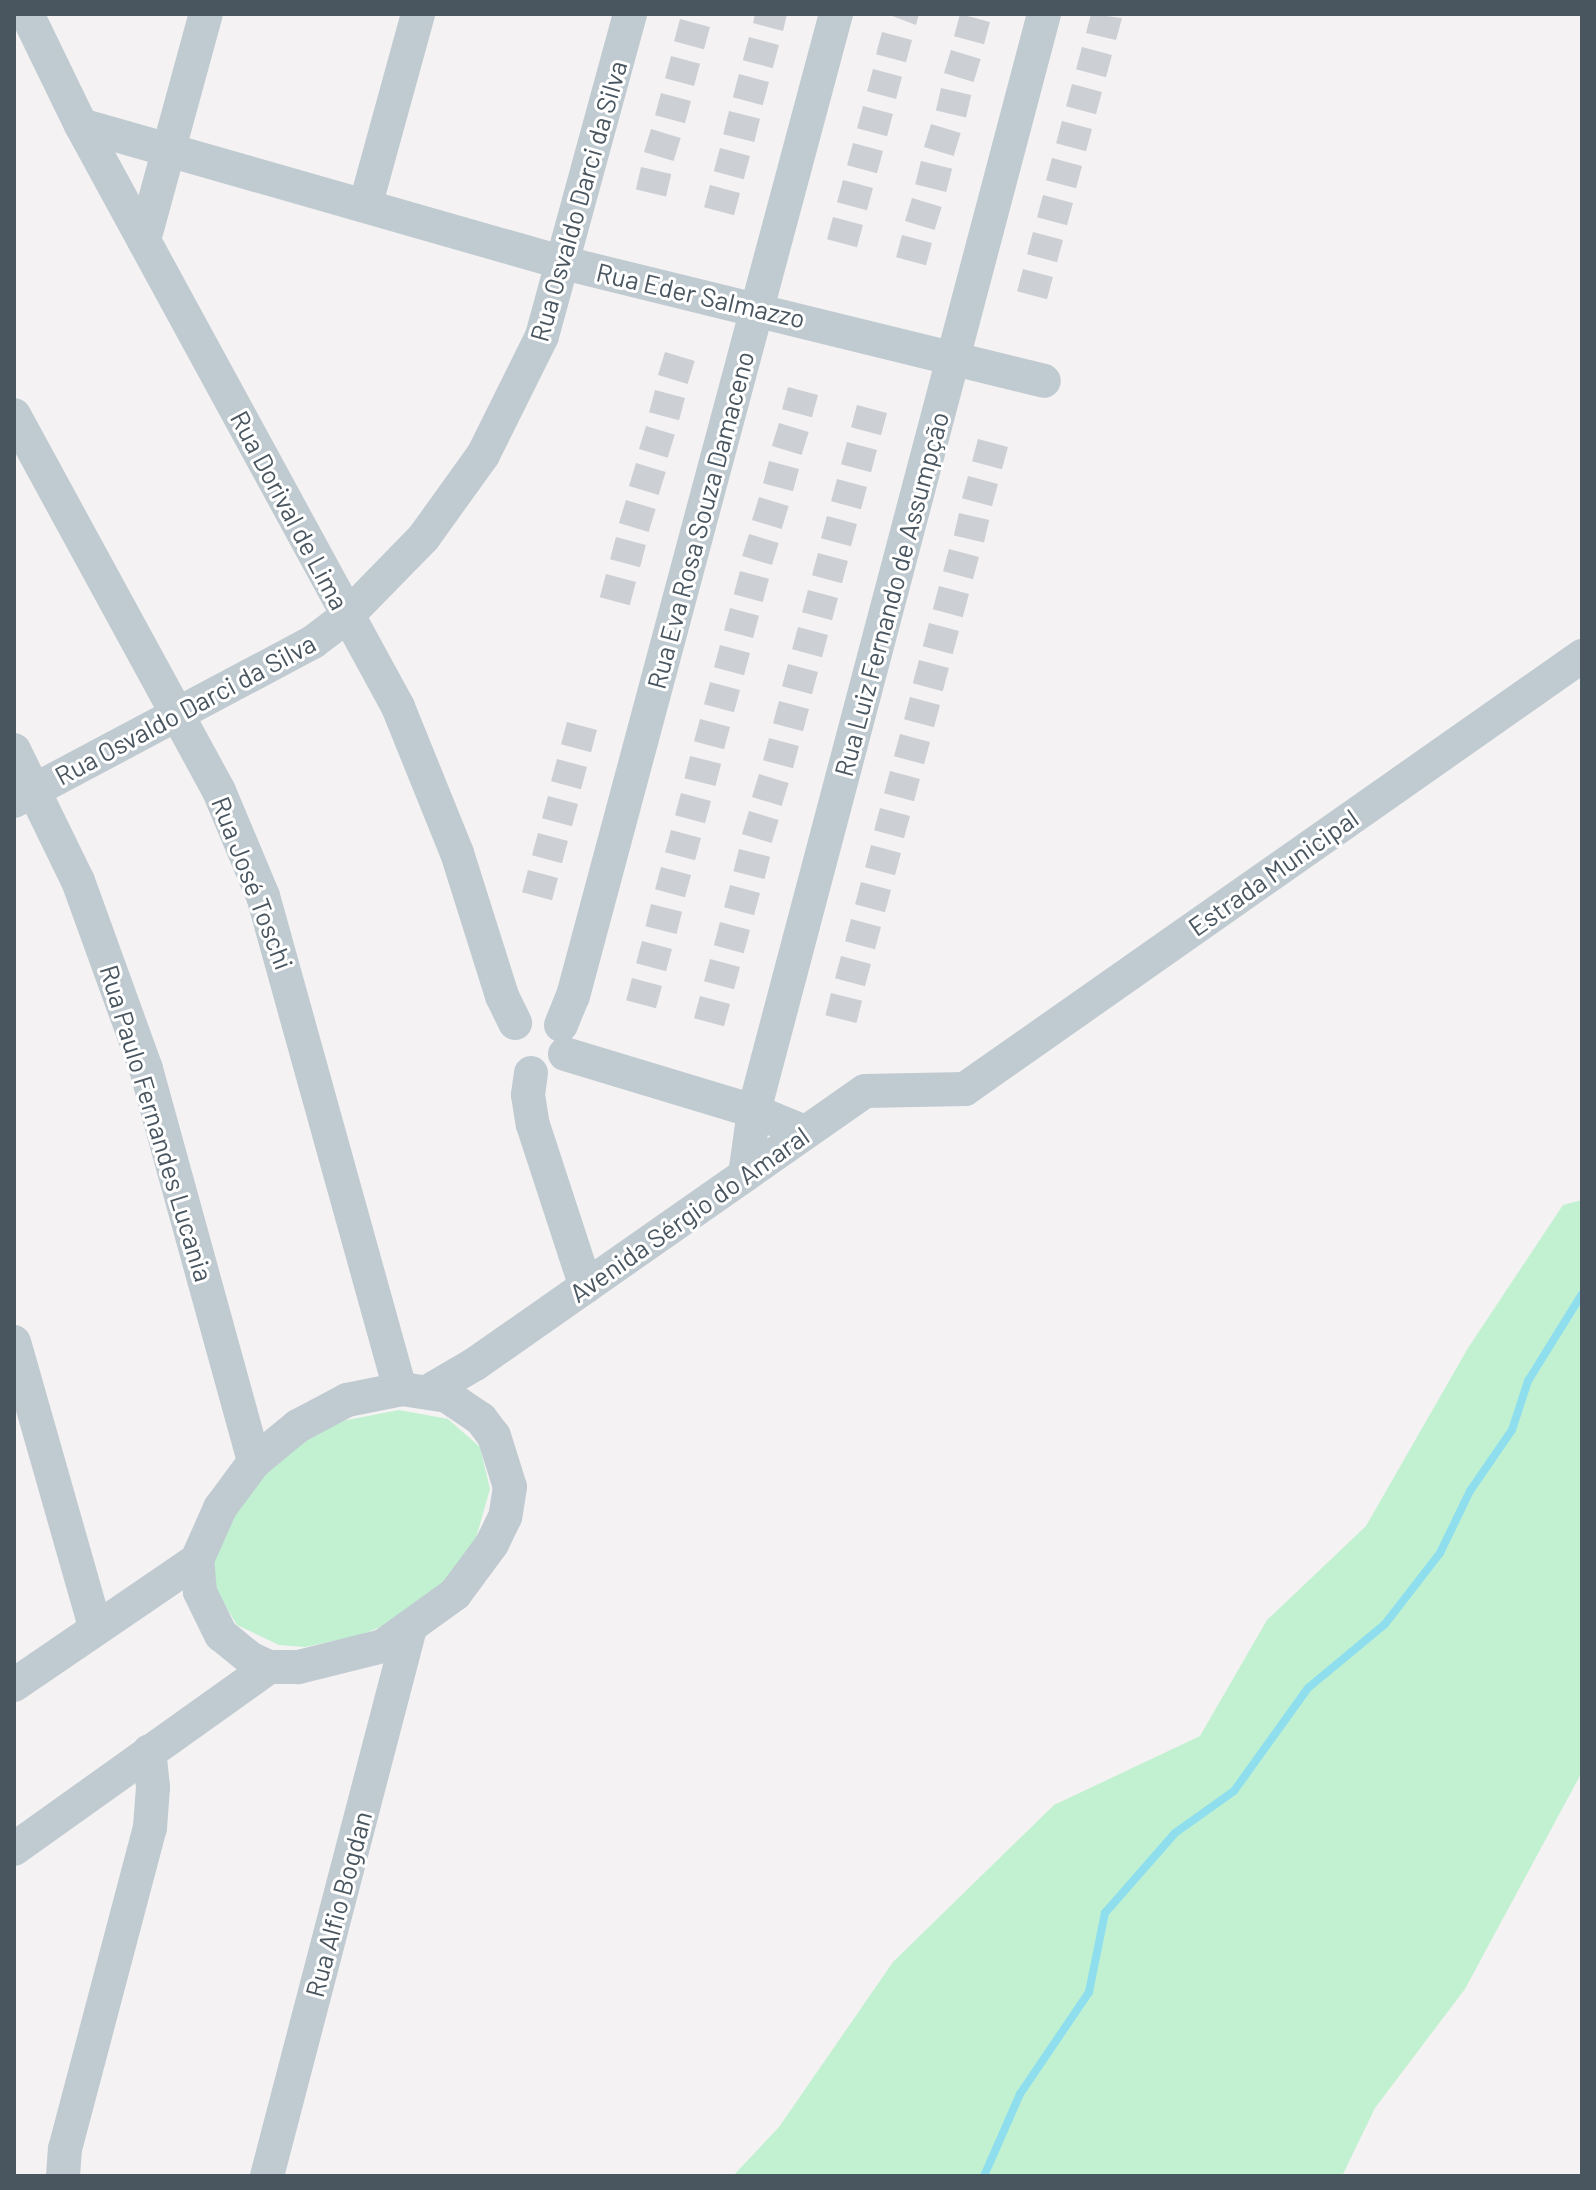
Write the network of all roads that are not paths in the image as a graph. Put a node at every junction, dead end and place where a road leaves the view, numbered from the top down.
1 (27, 14) edge
2 (206, 14) edge
3 (418, 14) edge
4 (630, 14) edge
5 (836, 14) edge
6 (1044, 14) edge
7 (81, 125) junction
8 (169, 151) junction
9 (366, 203) junction
10 (144, 240) junction
11 (564, 263) junction
12 (757, 307) junction
13 (953, 358) junction
14 (1044, 381) dead end
15 (14, 415) edge
16 (347, 616) junction
17 (1582, 656) edge
18 (175, 716) junction
19 (14, 750) edge
20 (25, 795) edge
21 (515, 1023) junction
22 (563, 1040) junction
23 (531, 1073) junction
24 (965, 1089) joint
25 (754, 1111) junction
26 (805, 1132) junction
27 (745, 1175) junction
28 (586, 1287) junction
29 (14, 1342) edge
30 (415, 1390) junction
31 (254, 1462) junction
32 (197, 1560) junction
33 (96, 1629) junction
34 (409, 1632) junction
35 (269, 1667) junction
36 (14, 1685) edge
37 (149, 1751) junction
38 (14, 1849) edge
39 (63, 2176) edge
40 (267, 2176) edge

1 - 7 street, Rua Dorival de Lima
2 - 8 street
3 - 9 street
4 - 11 street, Rua Osvaldo Darci da Silva
5 - 12 street, Rua Eva Rosa Souza Damaceno
6 - 13 street, Rua Luiz Fernando de Assumpção
7 - 8 street, Rua Eder Salmazzo
7 - 10 street, Rua Dorival de Lima
8 - 9 street, Rua Eder Salmazzo
8 - 10 street
9 - 11 street, Rua Eder Salmazzo
10 - 16 street, Rua Dorival de Lima
11 - 12 street, Rua Eder Salmazzo
11 - 16 street, Rua Osvaldo Darci da Silva
12 - 13 street, Rua Eder Salmazzo
12 - 22 street, Rua Eva Rosa Souza Damaceno
13 - 14 street, Rua Eder Salmazzo
13 - 25 street, Rua Luiz Fernando de Assumpção
15 - 18 street, Rua José Toschi
16 - 18 street, Rua Osvaldo Darci da Silva
16 - 21 street, Rua Dorival de Lima
17 - 24 street, Estrada Municipal
18 - 20 street, Rua Osvaldo Darci da Silva
18 - 30 street, Rua José Toschi
19 - 20 street, Rua Paulo Fernandes Lucania
20 - 31 street, Rua Paulo Fernandes Lucania
21 - 22 street
21 - 23 street
22 - 23 street
22 - 25 street
23 - 28 street
24 - 26 street, Avenida Sérgio do Amaral
25 - 26 street
25 - 27 street, Rua Luiz Fernando de Assumpção
26 - 27 street, Avenida Sérgio do Amaral
27 - 28 street, Avenida Sérgio do Amaral
28 - 30 street, Avenida Sérgio do Amaral
29 - 33 street
30 - 31 street
30 - 34 street
31 - 32 street
32 - 33 street
32 - 35 street
33 - 36 street
34 - 35 street
34 - 40 street, Rua Alfio Bogdan
35 - 37 street
37 - 38 street
37 - 39 street

